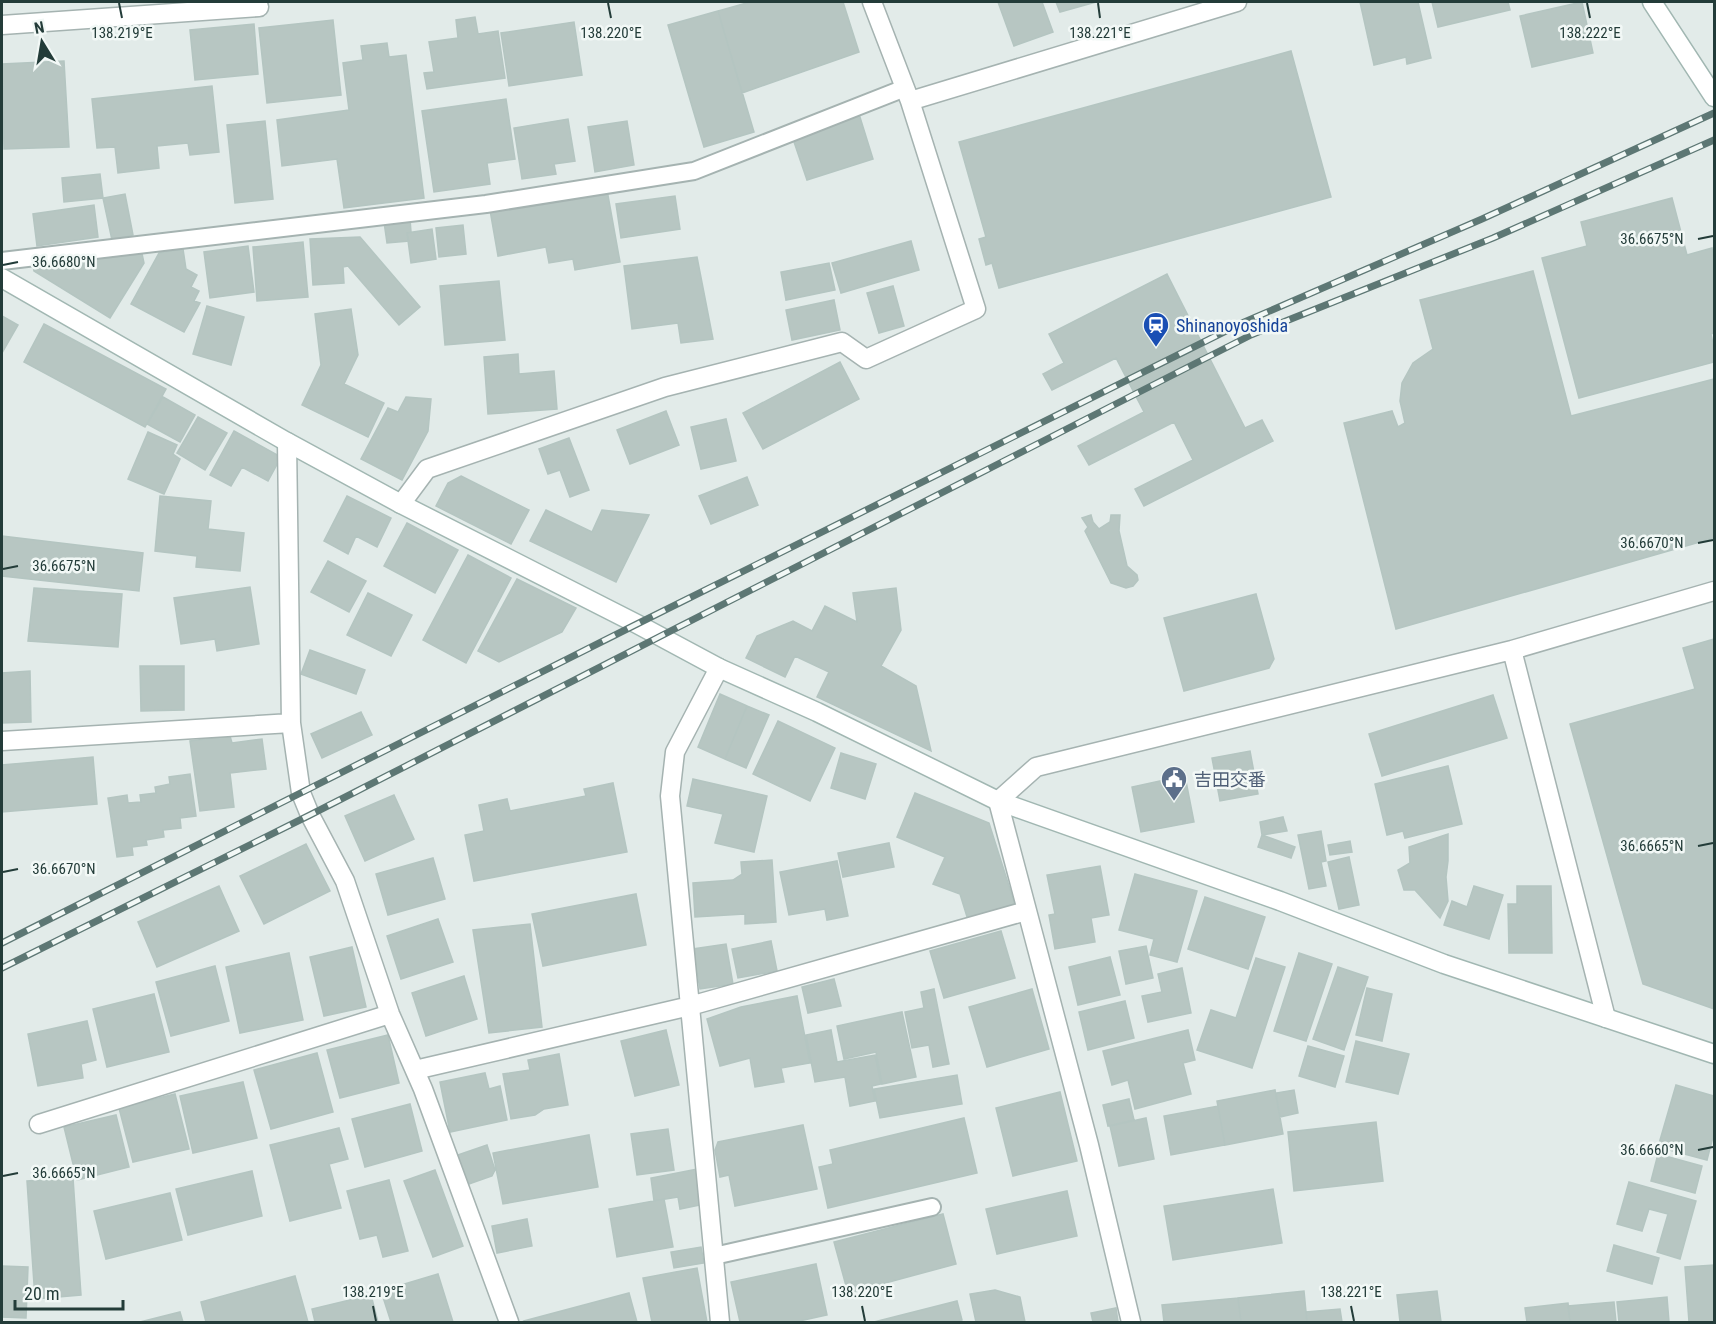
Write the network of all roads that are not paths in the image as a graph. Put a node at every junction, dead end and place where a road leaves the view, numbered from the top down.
1 (872, 2) edge
2 (1237, 2) edge
3 (1652, 2) edge
4 (259, 7) dead end
5 (2, 25) edge
6 (908, 95) junction
7 (1714, 97) edge
8 (2, 261) edge
9 (2, 278) edge
10 (287, 442) junction
11 (401, 504) junction
12 (1714, 591) edge
13 (1512, 650) junction
14 (719, 668) junction
15 (291, 723) junction
16 (2, 741) edge
17 (998, 801) junction
18 (1026, 911) junction
19 (690, 1006) junction
20 (390, 1014) junction
21 (1606, 1018) junction
22 (1714, 1054) edge
23 (415, 1070) junction
24 (39, 1124) dead end
25 (932, 1207) dead end
26 (714, 1256) junction
27 (509, 1323) edge
28 (720, 1323) edge
29 (1131, 1323) edge

1 - 6 street
2 - 6 street
3 - 7 street
4 - 5 street
6 - 8 lane
6 - 11 street
9 - 10 street
10 - 11 street
10 - 15 street
11 - 14 street
12 - 13 street
13 - 17 street
13 - 21 street
14 - 17 street
14 - 19 street
15 - 16 street
15 - 20 street
17 - 18 street
17 - 21 street
18 - 19 street
18 - 29 street
19 - 23 street
19 - 26 street
20 - 23 street
20 - 24 street
21 - 22 street
23 - 27 street
25 - 26 lane
26 - 28 street

